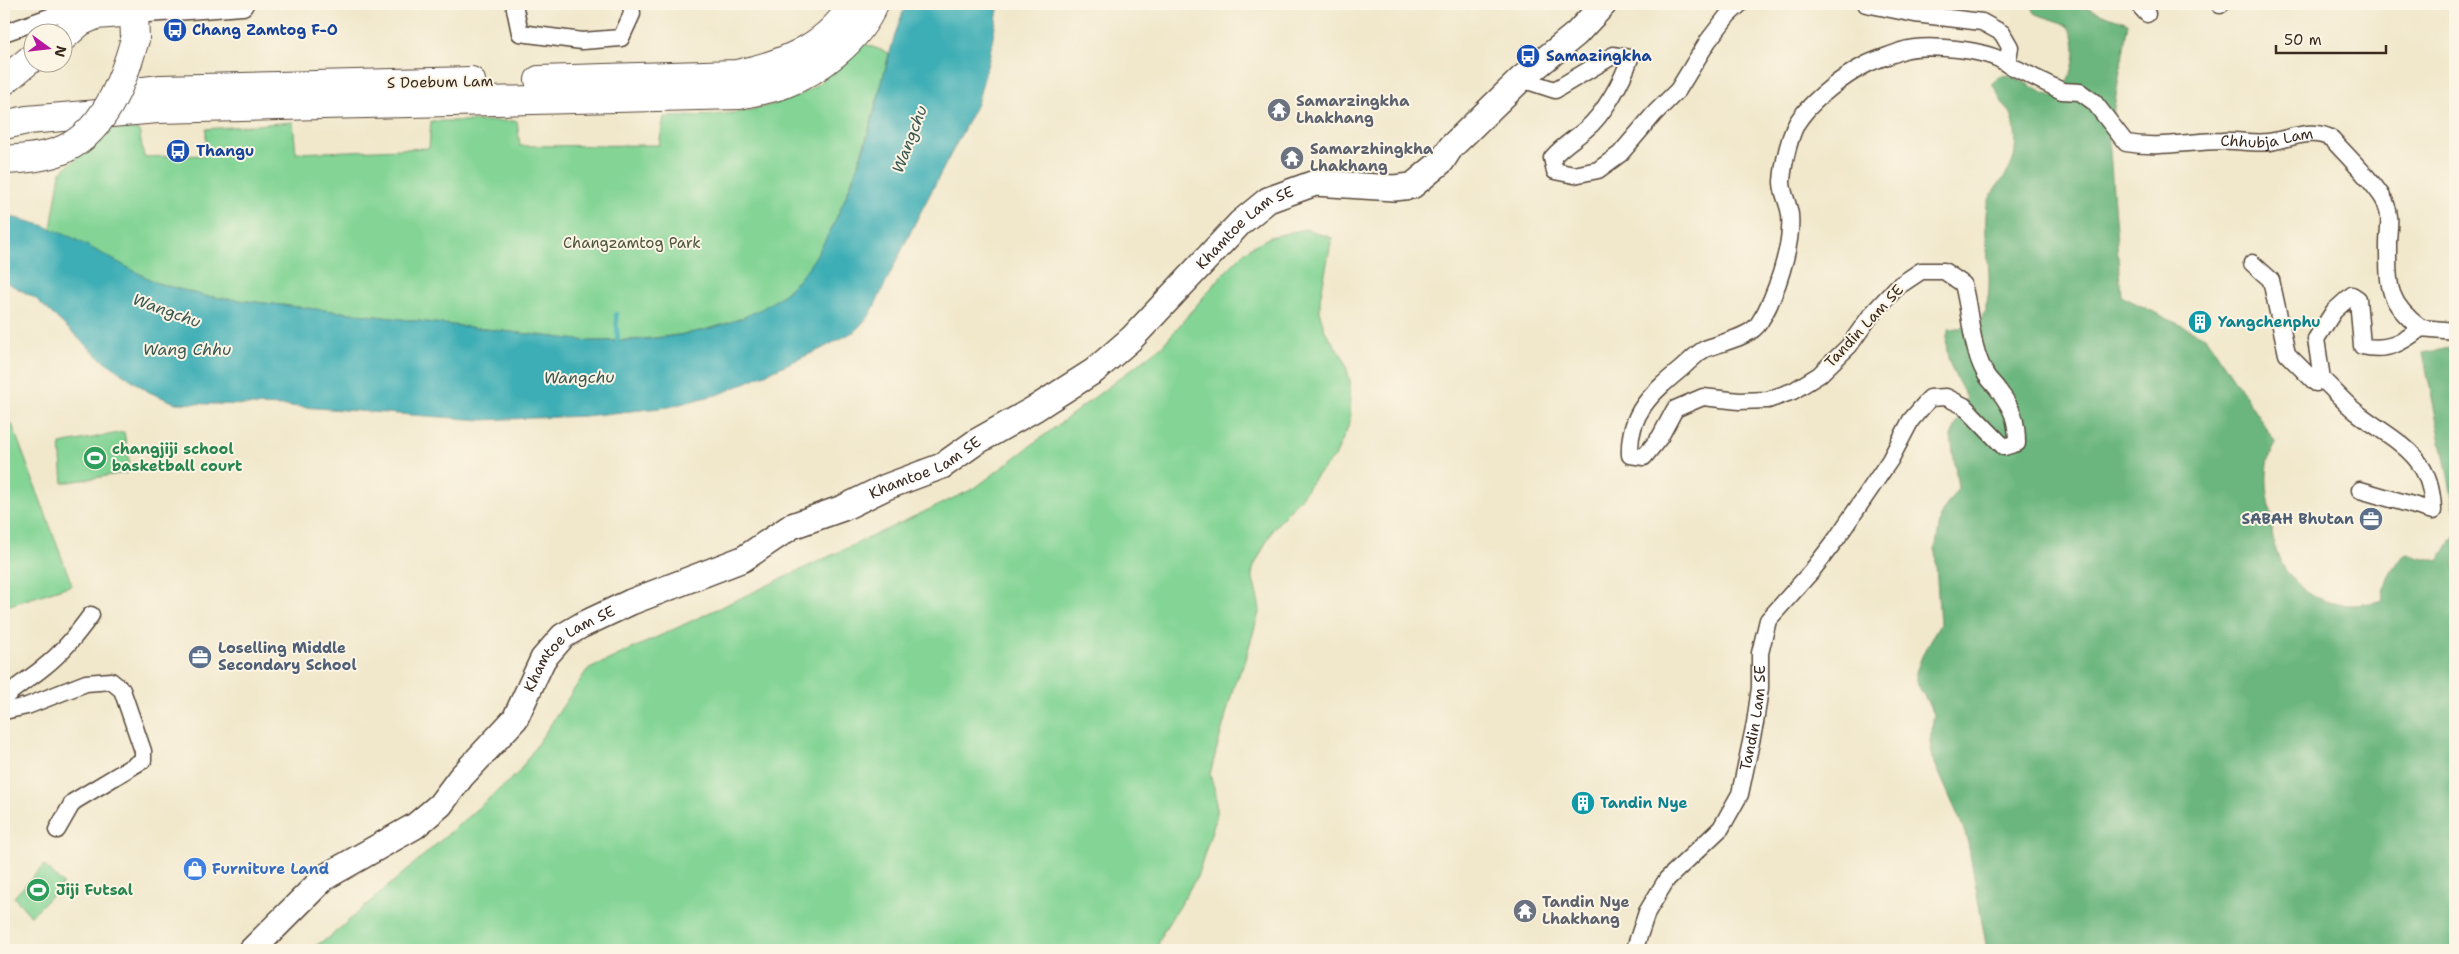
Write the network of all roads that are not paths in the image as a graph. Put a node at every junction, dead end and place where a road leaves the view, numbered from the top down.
1 (86, 4) edge
2 (242, 4) edge
3 (514, 4) edge
4 (632, 4) edge
5 (853, 4) edge
6 (874, 4) edge
7 (1604, 4) edge
8 (1740, 4) edge
9 (1866, 4) edge
10 (121, 8) edge
11 (72, 29) edge
12 (4, 33) edge
13 (2008, 64) junction
14 (22, 66) edge
15 (1521, 79) junction
16 (4, 81) edge
17 (4, 108) edge
18 (4, 125) edge
19 (4, 160) edge
20 (2252, 263) dead end
21 (2421, 328) junction
22 (2455, 331) edge
23 (2322, 378) junction
24 (2360, 490) dead end
25 (91, 615) dead end
26 (4, 698) edge
27 (4, 711) edge
28 (56, 830) dead end
29 (252, 950) edge
30 (1636, 950) edge

1 - 12 street
2 - 10 street
3 - 4 street
5 - 17 highway, S Doebum Lam
6 - 18 highway, S Doebum Lam
7 - 15 main road, Khamtoe Lam SE
8 - 15 street
9 - 13 street
10 - 11 highway
10 - 19 highway, bridge
13 - 21 street, Chhubja Lam
13 - 30 street, Tandin Lam SE
14 - 16 highway
15 - 29 main road, Khamtoe Lam SE
20 - 23 street
21 - 22 street
21 - 23 street
23 - 24 street
25 - 26 street
27 - 28 street

